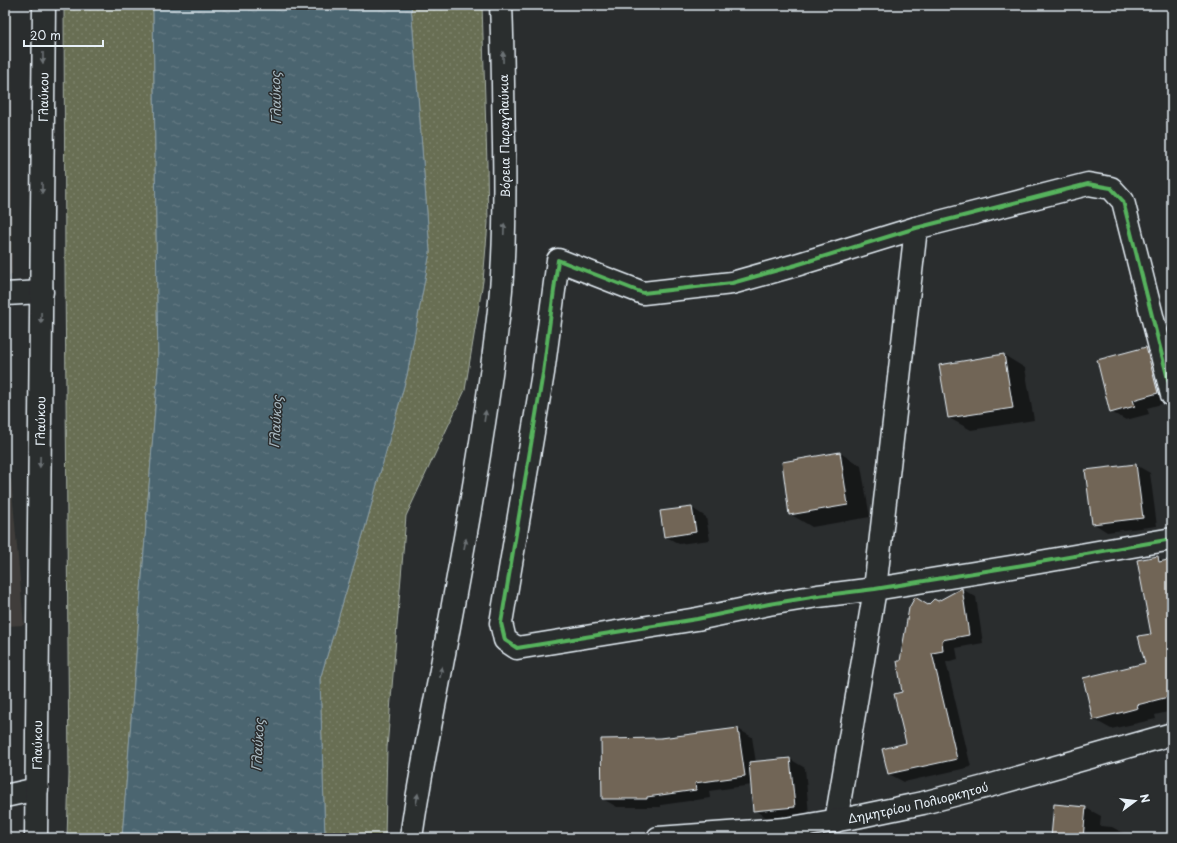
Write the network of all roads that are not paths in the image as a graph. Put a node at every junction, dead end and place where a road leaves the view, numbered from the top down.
1 (44, 5) edge
2 (501, 5) edge
3 (916, 228) junction
4 (42, 292) junction
5 (5, 294) edge
6 (1172, 396) edge
7 (1172, 538) edge
8 (876, 589) junction
9 (1172, 734) edge
10 (37, 789) junction
11 (5, 796) edge
12 (836, 821) junction
13 (36, 838) edge
14 (411, 838) edge
15 (658, 838) edge

1 -> 4 street, Γλαύκου
14 -> 2 street, Βόρεια Παραγλαύκια
3 - 6 street
3 - 8 street
3 - 8 street
4 - 5 street
4 -> 10 street, Γλαύκου
7 - 8 street
8 - 12 street
9 - 12 street, Δημητρίου Πολιορκητού
10 - 11 street
10 - 13 street, Γλαύκου
12 - 15 street, Δημητρίου Πολιορκητού

